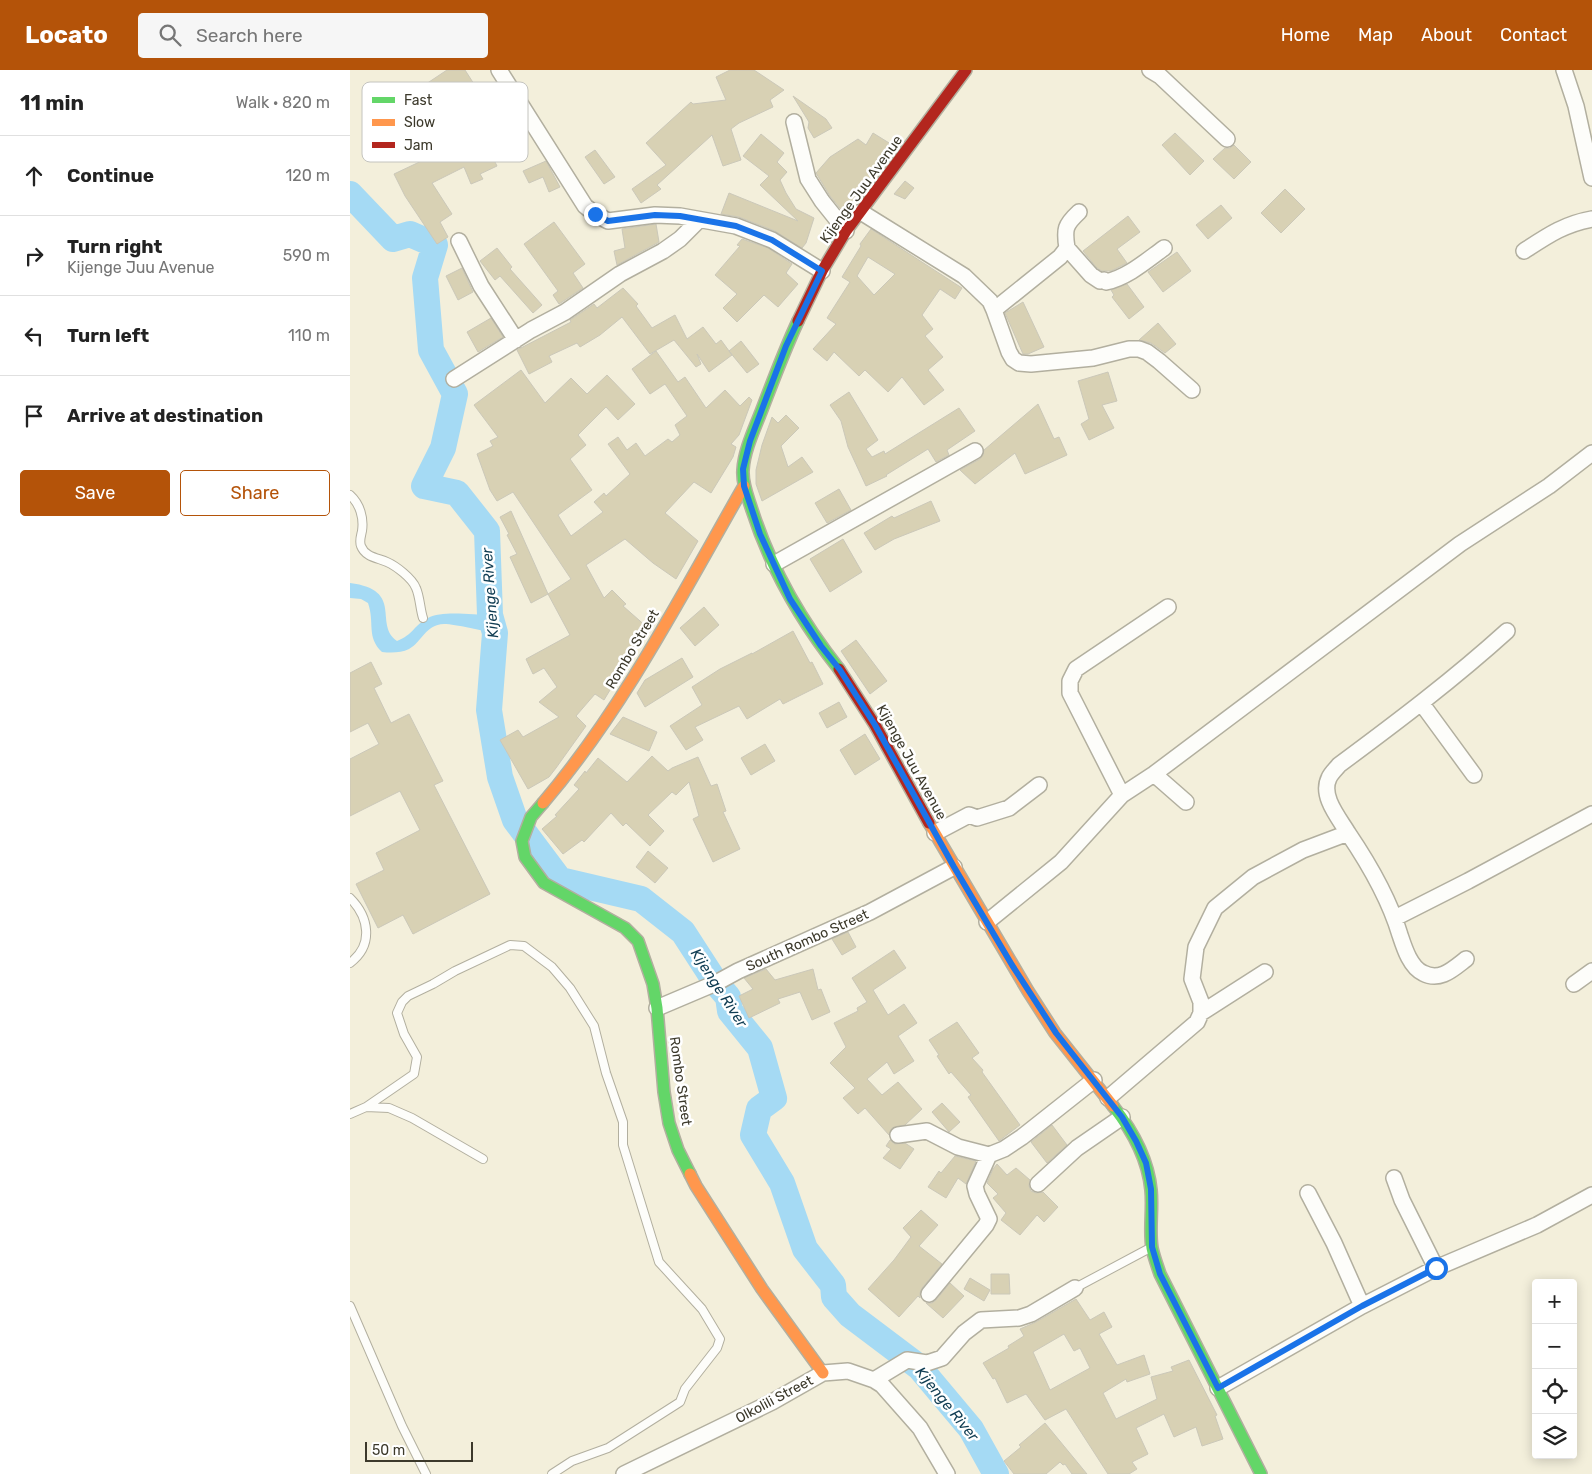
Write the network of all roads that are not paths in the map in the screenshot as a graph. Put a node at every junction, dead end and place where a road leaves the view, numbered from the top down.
1 (499, 70) edge
2 (966, 70) edge
3 (1150, 70) edge
4 (1564, 70) edge
5 (507, 82) edge
6 (528, 116) edge
7 (794, 122) dead end
8 (1227, 139) dead end
9 (1592, 178) edge
10 (862, 212) junction
11 (1079, 212) dead end
12 (1592, 219) edge
13 (699, 220) junction
14 (846, 231) junction
15 (459, 241) dead end
16 (1067, 248) junction
17 (1164, 248) dead end
18 (1524, 251) dead end
19 (822, 271) junction
20 (994, 310) junction
21 (516, 340) junction
22 (454, 379) dead end
23 (1192, 390) dead end
24 (975, 451) dead end
25 (1592, 453) edge
26 (744, 486) junction
27 (350, 495) edge
28 (774, 564) junction
29 (1168, 607) dead end
30 (422, 618) dead end
31 (1507, 631) dead end
32 (1422, 704) junction
33 (1154, 774) junction
34 (1474, 775) dead end
35 (1039, 784) dead end
36 (1122, 795) junction
37 (1186, 802) dead end
38 (1592, 814) edge
39 (935, 833) junction
40 (1348, 833) junction
41 (954, 867) junction
42 (350, 898) edge
43 (1395, 918) junction
44 (987, 922) junction
45 (1466, 959) dead end
46 (350, 963) edge
47 (1592, 971) edge
48 (1265, 972) dead end
49 (1574, 984) dead end
50 (657, 1008) junction
51 (1202, 1013) junction
52 (1094, 1080) junction
53 (1108, 1098) junction
54 (366, 1108) junction
55 (350, 1114) edge
56 (1122, 1117) junction
57 (898, 1135) dead end
58 (989, 1154) junction
59 (483, 1159) dead end
60 (1394, 1178) dead end
61 (1038, 1184) dead end
62 (1308, 1192) dead end
63 (1592, 1195) edge
64 (1152, 1247) junction
65 (1436, 1268) junction
66 (1075, 1288) joint
67 (929, 1294) dead end
68 (350, 1306) edge
69 (1362, 1306) junction
70 (823, 1373) junction
71 (878, 1378) junction
72 (1218, 1388) junction
73 (426, 1474) edge
74 (552, 1474) edge
75 (624, 1474) edge
76 (947, 1474) edge
77 (1261, 1474) edge

1 - 5 street
2 - 10 street, Kijenge Juu Avenue
3 - 8 street
4 - 9 street
6 - 13 street
7 - 14 street
10 - 14 street, Kijenge Juu Avenue
10 - 20 street
11 - 16 street
12 - 18 street
13 - 19 street
13 - 21 street
14 - 19 street, Kijenge Juu Avenue
15 - 21 street
16 - 17 street
16 - 20 street
19 - 26 street, Kijenge Juu Avenue
20 - 23 street
21 - 22 street
24 - 28 street
25 - 33 street
26 - 28 street, Kijenge Juu Avenue
26 - 50 street, Rombo Street
27 - 30 lane
28 - 39 street, Kijenge Juu Avenue
29 - 36 street
31 - 32 street
32 - 34 street
32 - 40 street
33 - 36 street
33 - 37 street
35 - 39 street
36 - 44 street
38 - 43 street
39 - 41 street, Kijenge Juu Avenue
40 - 43 street
40 - 51 street
41 - 44 street, Kijenge Juu Avenue
41 - 50 street, South Rombo Street
42 - 46 lane
43 - 45 street
44 - 52 street, Kijenge Juu Avenue
47 - 49 street
48 - 51 street
50 - 70 street, Rombo Street
51 - 53 street
52 - 53 street, Kijenge Juu Avenue
52 - 58 street
53 - 56 street, Kijenge Juu Avenue
54 - 55 lane
54 - 59 lane
54 - 74 lane
56 - 61 street
56 - 64 street, Kijenge Juu Avenue
57 - 58 street
58 - 67 street
60 - 65 street
62 - 69 street
63 - 65 street
64 - 66 lane
64 - 72 street, Kijenge Juu Avenue
65 - 69 street
66 - 71 street
68 - 73 lane
69 - 72 street
70 - 71 street, Olkolili Street
70 - 75 street, Olkolili Street
71 - 76 street, Olkolili Street
72 - 77 street, Kijenge Juu Avenue

